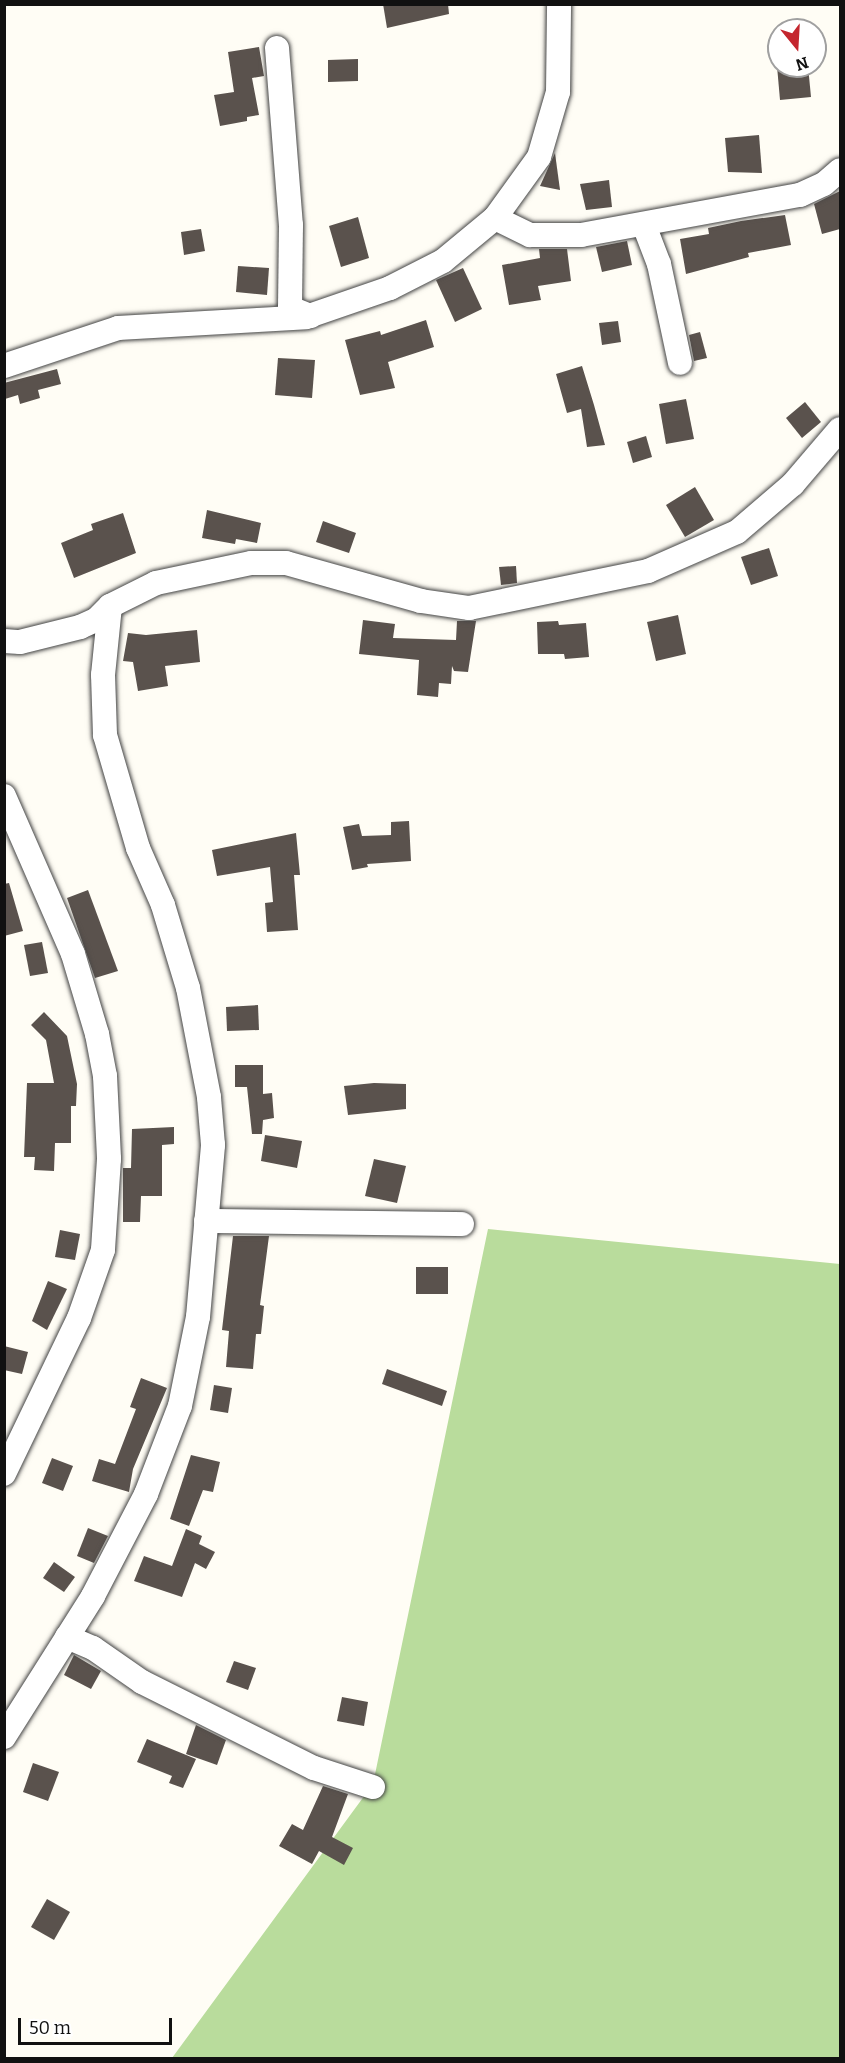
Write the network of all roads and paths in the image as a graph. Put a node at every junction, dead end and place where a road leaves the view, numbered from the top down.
1 (559, 4) edge
2 (277, 48) dead end
3 (840, 170) edge
4 (495, 218) junction
5 (644, 225) junction
6 (310, 316) junction
7 (680, 363) dead end
8 (5, 367) edge
9 (840, 429) edge
10 (110, 606) junction
11 (4, 641) edge
12 (4, 796) edge
13 (206, 1221) junction
14 (462, 1224) dead end
15 (4, 1474) edge
16 (67, 1638) junction
17 (4, 1737) edge
18 (373, 1787) dead end

1 - 4 street
2 - 6 street
3 - 5 street
4 - 5 street
4 - 6 street
5 - 7 street
6 - 8 street
9 - 10 street
10 - 11 street
10 - 13 street
12 - 15 street
13 - 14 street
13 - 16 street
16 - 17 street
16 - 18 street

